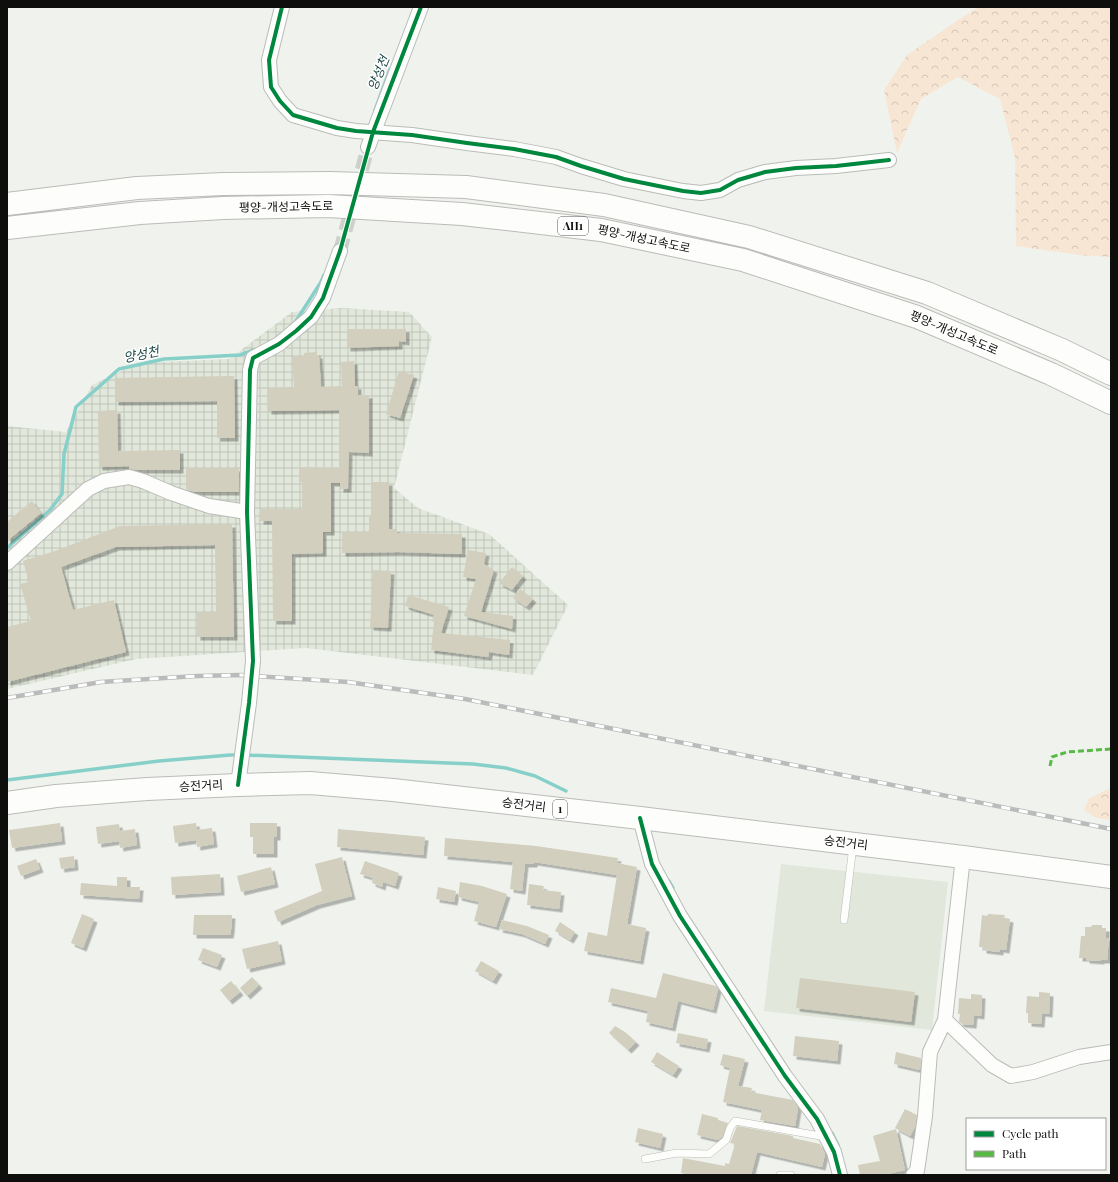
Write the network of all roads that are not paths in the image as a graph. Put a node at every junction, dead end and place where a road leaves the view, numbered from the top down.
1 (282, 7) edge
2 (421, 7) edge
3 (373, 132) junction
4 (368, 147) tunnel mouth
5 (889, 160) dead end
6 (7, 204) edge
7 (7, 228) edge
8 (340, 251) tunnel mouth
9 (1111, 374) edge
10 (1111, 403) edge
11 (247, 512) junction
12 (7, 564) edge
13 (241, 766) junction
14 (7, 803) edge
15 (640, 818) junction
16 (853, 844) junction
17 (963, 857) junction
18 (1111, 877) edge
19 (844, 920) dead end
20 (945, 1020) junction
21 (1111, 1052) edge
22 (826, 1137) junction
23 (645, 1159) dead end
24 (916, 1174) edge
25 (780, 1175) edge
26 (791, 1175) edge
27 (840, 1175) edge

1 - 3 street
2 - 3 street
3 - 4 street
3 - 5 street
6 - 9 main road, 평양-개성고속도로 / AH1
7 - 10 main road, 평양-개성고속도로 / AH1
8 - 11 street
11 - 12 street
11 - 13 street, bridge
13 - 14 main road, 승전거리 / 1
13 - 15 main road, 승전거리 / 1
15 - 16 main road, 승전거리 / 1
15 - 22 street
16 - 17 main road, 승전거리 / 1
16 - 19 lane
17 - 18 main road, 승전거리 / 1
17 - 20 street
20 - 21 street
20 - 24 street
22 - 23 lane
22 - 27 street
25 - 26 lane

